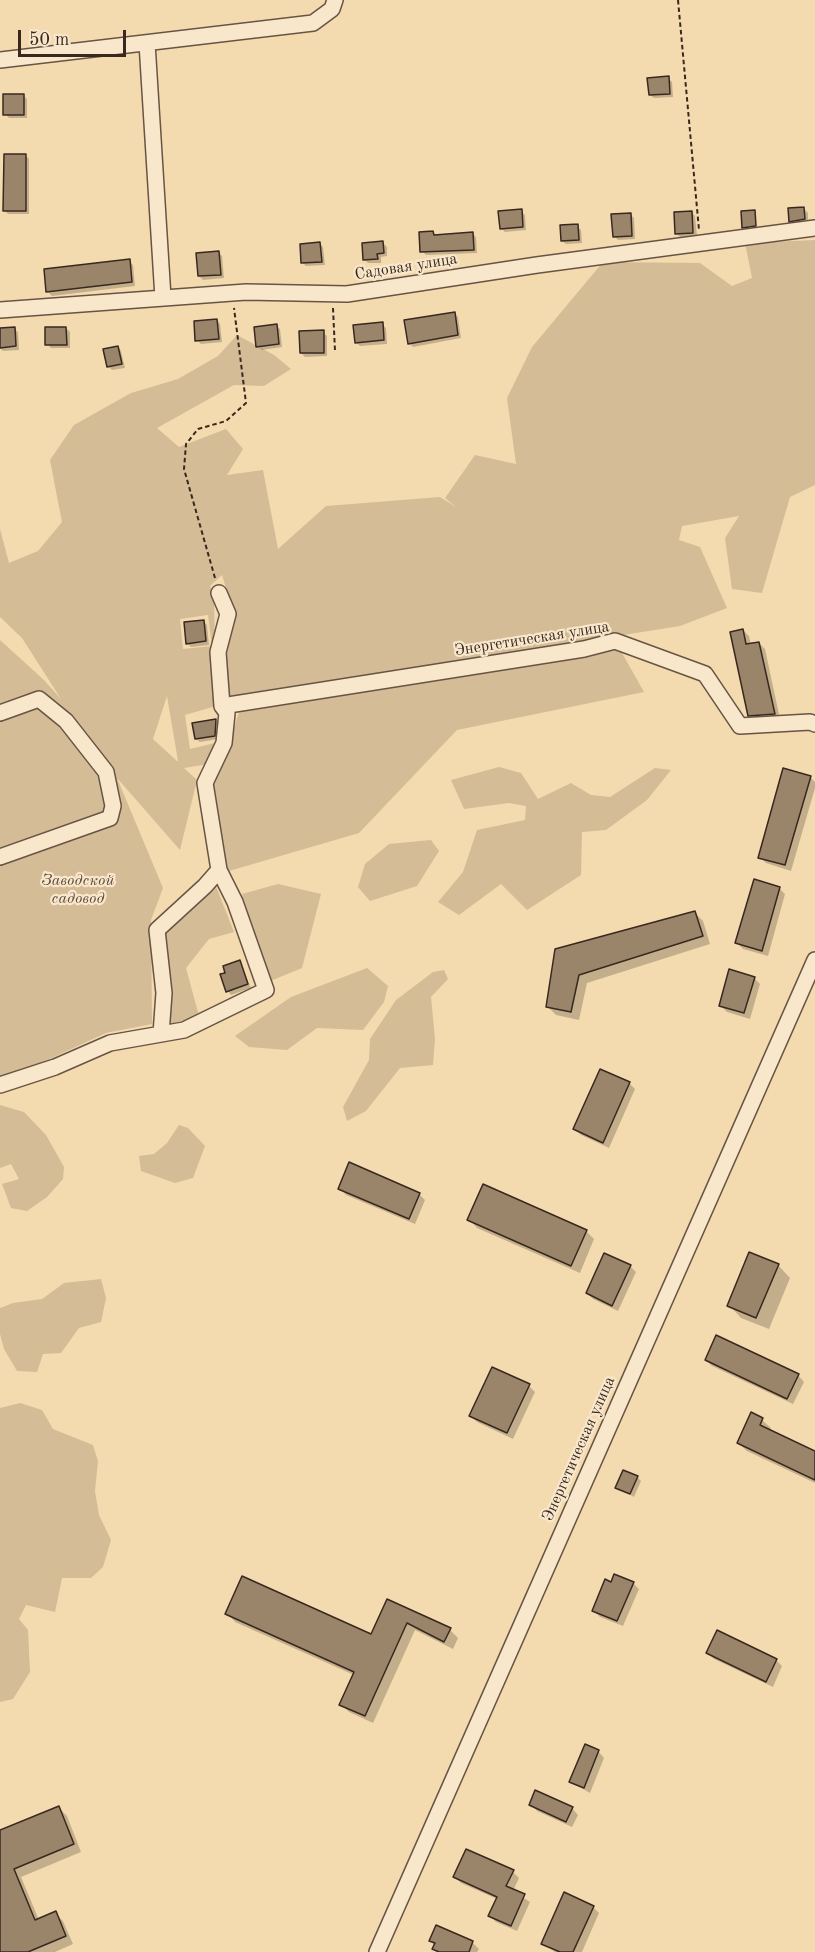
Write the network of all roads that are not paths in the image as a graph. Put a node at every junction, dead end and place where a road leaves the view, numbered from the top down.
1 (335, 0) edge
2 (147, 43) junction
3 (0, 60) edge
4 (815, 228) edge
5 (163, 298) junction
6 (0, 310) edge
7 (219, 593) road end
8 (222, 706) junction
9 (0, 713) edge
10 (815, 724) edge
11 (0, 857) edge
12 (219, 870) junction
13 (815, 960) edge
14 (161, 1034) junction
15 (0, 1085) edge
16 (376, 1952) edge

1 - 2 street
2 - 3 street
2 - 5 street
4 - 5 street, Садовая улица
5 - 6 street, Садовая улица
7 - 8 street
8 - 10 street, Энергетическая улица
8 - 12 street
9 - 11 street
12 - 14 street
12 - 14 street
13 - 16 street, Энергетическая улица
14 - 15 street

